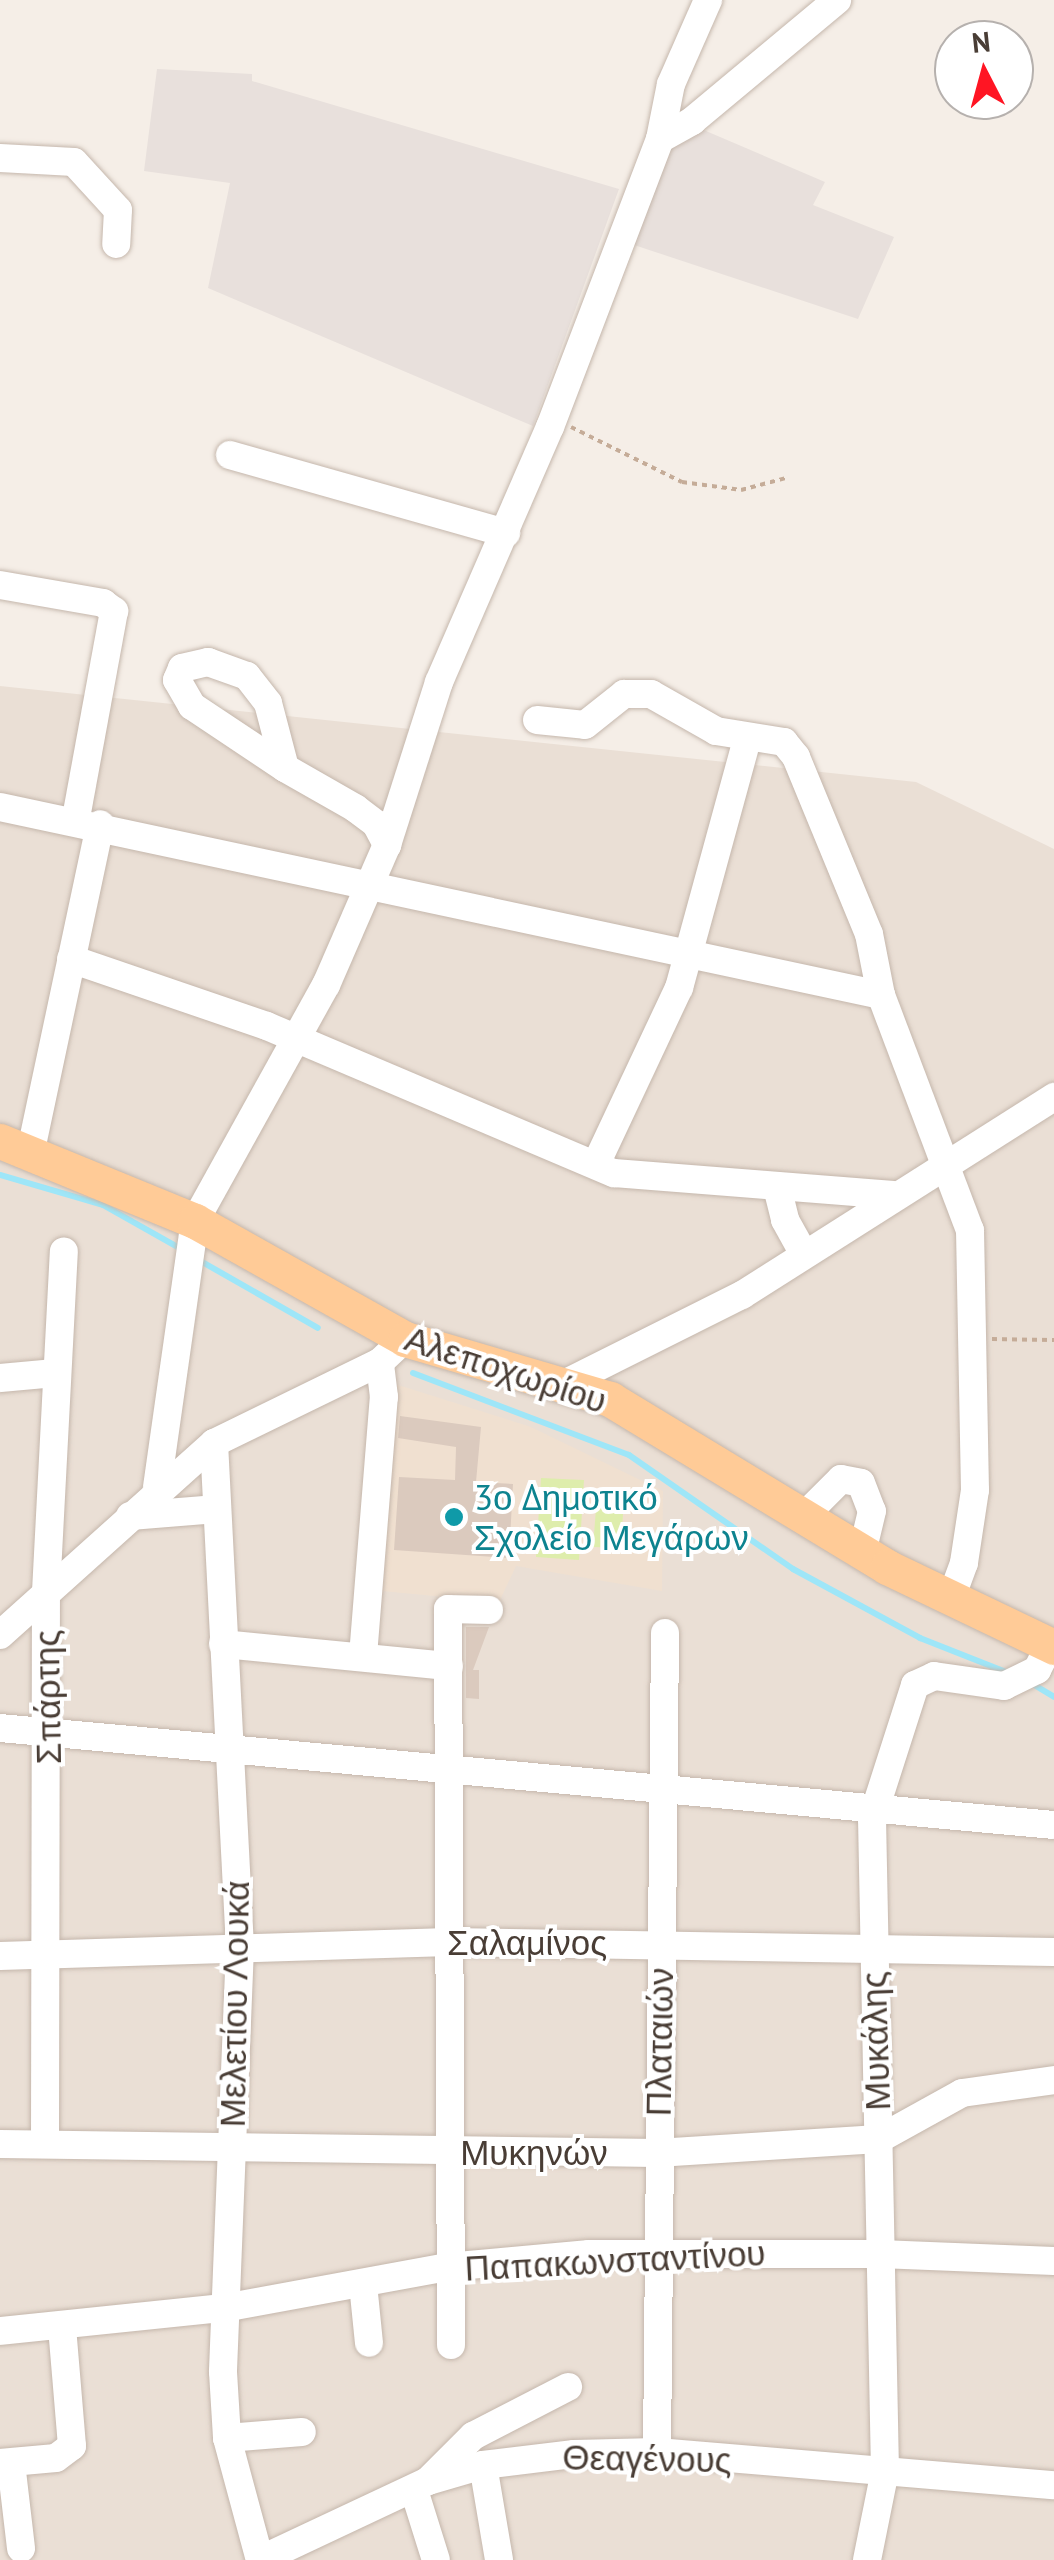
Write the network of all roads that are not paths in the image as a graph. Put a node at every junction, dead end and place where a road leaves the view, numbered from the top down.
1 (837, 0) edge
2 (705, 1) edge
3 (660, 140) junction
4 (0, 158) edge
5 (116, 244) dead end
6 (230, 455) dead end
7 (506, 533) junction
8 (0, 585) edge
9 (537, 720) dead end
10 (747, 739) junction
11 (285, 768) dead end
12 (0, 807) edge
13 (88, 822) junction
14 (387, 845) junction
15 (366, 885) junction
16 (689, 953) junction
17 (71, 959) junction
18 (881, 995) junction
19 (294, 1040) junction
20 (1054, 1097) edge
21 (15, 1145) edge
22 (947, 1162) junction
23 (596, 1164) junction
24 (777, 1186) junction
25 (894, 1195) junction
26 (193, 1226) junction
27 (64, 1252) dead end
28 (804, 1254) junction
29 (392, 1350) junction
30 (55, 1374) junction
31 (0, 1378) edge
32 (566, 1383) junction
33 (214, 1443) junction
34 (158, 1487) junction
35 (217, 1509) junction
36 (130, 1516) junction
37 (802, 1518) junction
38 (862, 1553) junction
39 (46, 1592) junction
40 (950, 1601) junction
41 (489, 1610) dead end
42 (666, 1632) dead end
43 (0, 1635) edge
44 (224, 1644) junction
45 (1052, 1646) edge
46 (363, 1656) junction
47 (449, 1666) junction
48 (0, 1728) edge
49 (48, 1734) junction
50 (229, 1749) junction
51 (450, 1766) junction
52 (664, 1785) junction
53 (876, 1804) junction
54 (1054, 1824) edge
55 (660, 1941) junction
56 (449, 1942) junction
57 (240, 1946) junction
58 (49, 1950) junction
59 (871, 1950) junction
60 (1054, 1952) edge
61 (0, 1956) edge
62 (1054, 2080) edge
63 (879, 2139) junction
64 (0, 2144) edge
65 (45, 2144) junction
66 (232, 2149) junction
67 (448, 2152) junction
68 (657, 2153) junction
69 (658, 2250) junction
70 (880, 2254) junction
71 (1054, 2262) edge
72 (448, 2267) junction
73 (363, 2284) junction
74 (224, 2308) junction
75 (62, 2326) junction
76 (0, 2331) edge
77 (369, 2343) dead end
78 (451, 2345) dead end
79 (568, 2387) dead end
80 (302, 2432) dead end
81 (227, 2438) junction
82 (658, 2452) junction
83 (6, 2463) edge
84 (482, 2465) junction
85 (885, 2471) junction
86 (1054, 2484) edge
87 (421, 2485) junction
88 (21, 2548) dead end
89 (260, 2560) edge
90 (436, 2560) edge
91 (499, 2560) edge
92 (867, 2560) edge

1 - 3 street
2 - 3 street
3 - 7 street
4 - 5 street
6 - 7 street
7 - 14 street
8 - 13 street
9 - 10 street
10 - 16 street
10 - 18 street
11 - 14 street
12 - 13 street
13 - 15 street
13 - 17 street
14 - 15 street
15 - 16 street
15 - 19 street
16 - 18 street
16 - 23 street
17 - 19 street
17 - 21 street
18 - 22 street
19 - 23 street
19 - 26 street
20 - 22 street
21 - 26 main road, Αλεποχωρίου
22 - 25 street
22 - 40 street
23 - 24 street
24 - 25 street
24 - 28 street
25 - 28 street
26 - 29 main road, Αλεποχωρίου
26 - 34 street
27 - 30 street, Σπάρτης
28 - 32 street
29 - 32 main road, Αλεποχωρίου
29 - 33 street
29 - 46 street
30 - 31 street
30 - 39 street, Σπάρτης
32 - 37 main road, Αλεποχωρίου
33 - 34 street
33 - 35 street, Μελετίου Λουκά
34 - 36 street
35 - 36 street
35 - 44 street, Μελετίου Λουκά
36 - 39 street
37 - 38 main road, Αλεποχωρίου
37 - 38 street
38 - 40 main road, Αλεποχωρίου
39 - 43 street
39 - 49 street, Σπάρτης
40 - 45 main road, Αλεποχωρίου
41 - 47 street
42 - 52 street, Πλαταιών
44 - 46 street
44 - 50 street, Μελετίου Λουκά
45 - 53 street, Μυκάλης
46 - 47 street
47 - 51 street
48 - 49 street
49 - 50 street
49 - 58 street, Σπάρτης
50 - 51 street
50 - 57 street, Μελετίου Λουκά
51 - 52 street
51 - 56 street
52 - 53 street
52 - 55 street, Πλαταιών
53 - 54 street
53 - 59 street, Μυκάλης
55 - 56 street, Σαλαμίνος
55 - 59 street, Σαλαμίνος
55 - 68 street, Πλαταιών
56 - 57 street, Σαλαμίνος
56 - 67 street
57 - 58 street, Σαλαμίνος
57 - 66 street, Μελετίου Λουκά
58 - 61 street, Σαλαμίνος
58 - 65 street, Σπάρτης
59 - 60 street, Σαλαμίνος
59 - 63 street, Μυκάλης
62 - 63 street, Μυκηνών
63 - 68 street, Μυκηνών
63 - 70 street, Μυκάλης
64 - 65 street, Μυκηνών
65 - 66 street, Μυκηνών
66 - 67 street, Μυκηνών
66 - 74 street, Μελετίου Λουκά
67 - 68 street, Μυκηνών
67 - 72 street
68 - 69 street, Πλαταιών
69 - 70 street, Παπακωνσταντίνου
69 - 72 street, Παπακωνσταντίνου
69 - 82 street, Πλαταιών
70 - 71 street, Παπακωνσταντίνου
70 - 85 street, Μυκάλης
72 - 73 street, Παπακωνσταντίνου
72 - 78 street
73 - 74 street, Παπακωνσταντίνου
73 - 77 street
74 - 75 street, Παπακωνσταντίνου
74 - 81 street, Μελετίου Λουκά
75 - 76 street, Παπακωνσταντίνου
75 - 83 street
79 - 87 street
80 - 81 street
81 - 89 street, Μελετίου Λουκά
82 - 84 street, Θεαγένους
82 - 85 street, Θεαγένους
83 - 88 street
84 - 87 street, Θεαγένους
84 - 91 street
85 - 86 street, Θεαγένους
85 - 92 street, Μυκάλης
87 - 89 street, Θεαγένους
87 - 90 street

